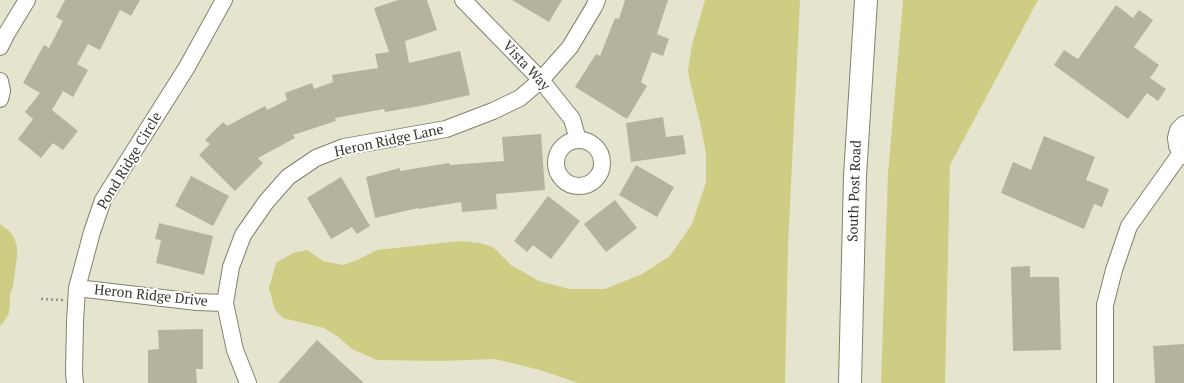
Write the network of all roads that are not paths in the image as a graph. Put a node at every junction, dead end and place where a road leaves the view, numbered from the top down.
1 (27, 0) edge
2 (222, 0) edge
3 (463, 0) edge
4 (597, 0) edge
5 (866, 0) edge
6 (0, 47) edge
7 (541, 80) junction
8 (0, 81) edge
9 (0, 99) edge
10 (1184, 124) edge
11 (578, 140) dead end
12 (1183, 154) edge
13 (77, 288) junction
14 (225, 303) junction
15 (75, 383) edge
16 (248, 383) edge
17 (850, 383) edge
18 (1105, 383) edge

1 - 6 street
2 - 13 street, Pond Ridge Circle
3 - 7 street, Vista Way
4 - 7 street, Heron Ridge Lane
5 - 17 street, South Post Road
7 - 11 street, Vista Way
7 - 14 street, Heron Ridge Lane
8 - 9 street
10 - 12 street
12 - 18 street
13 - 14 street, Heron Ridge Drive
13 - 15 street, Pond Ridge Circle
14 - 16 street, Heron Ridge Lane

